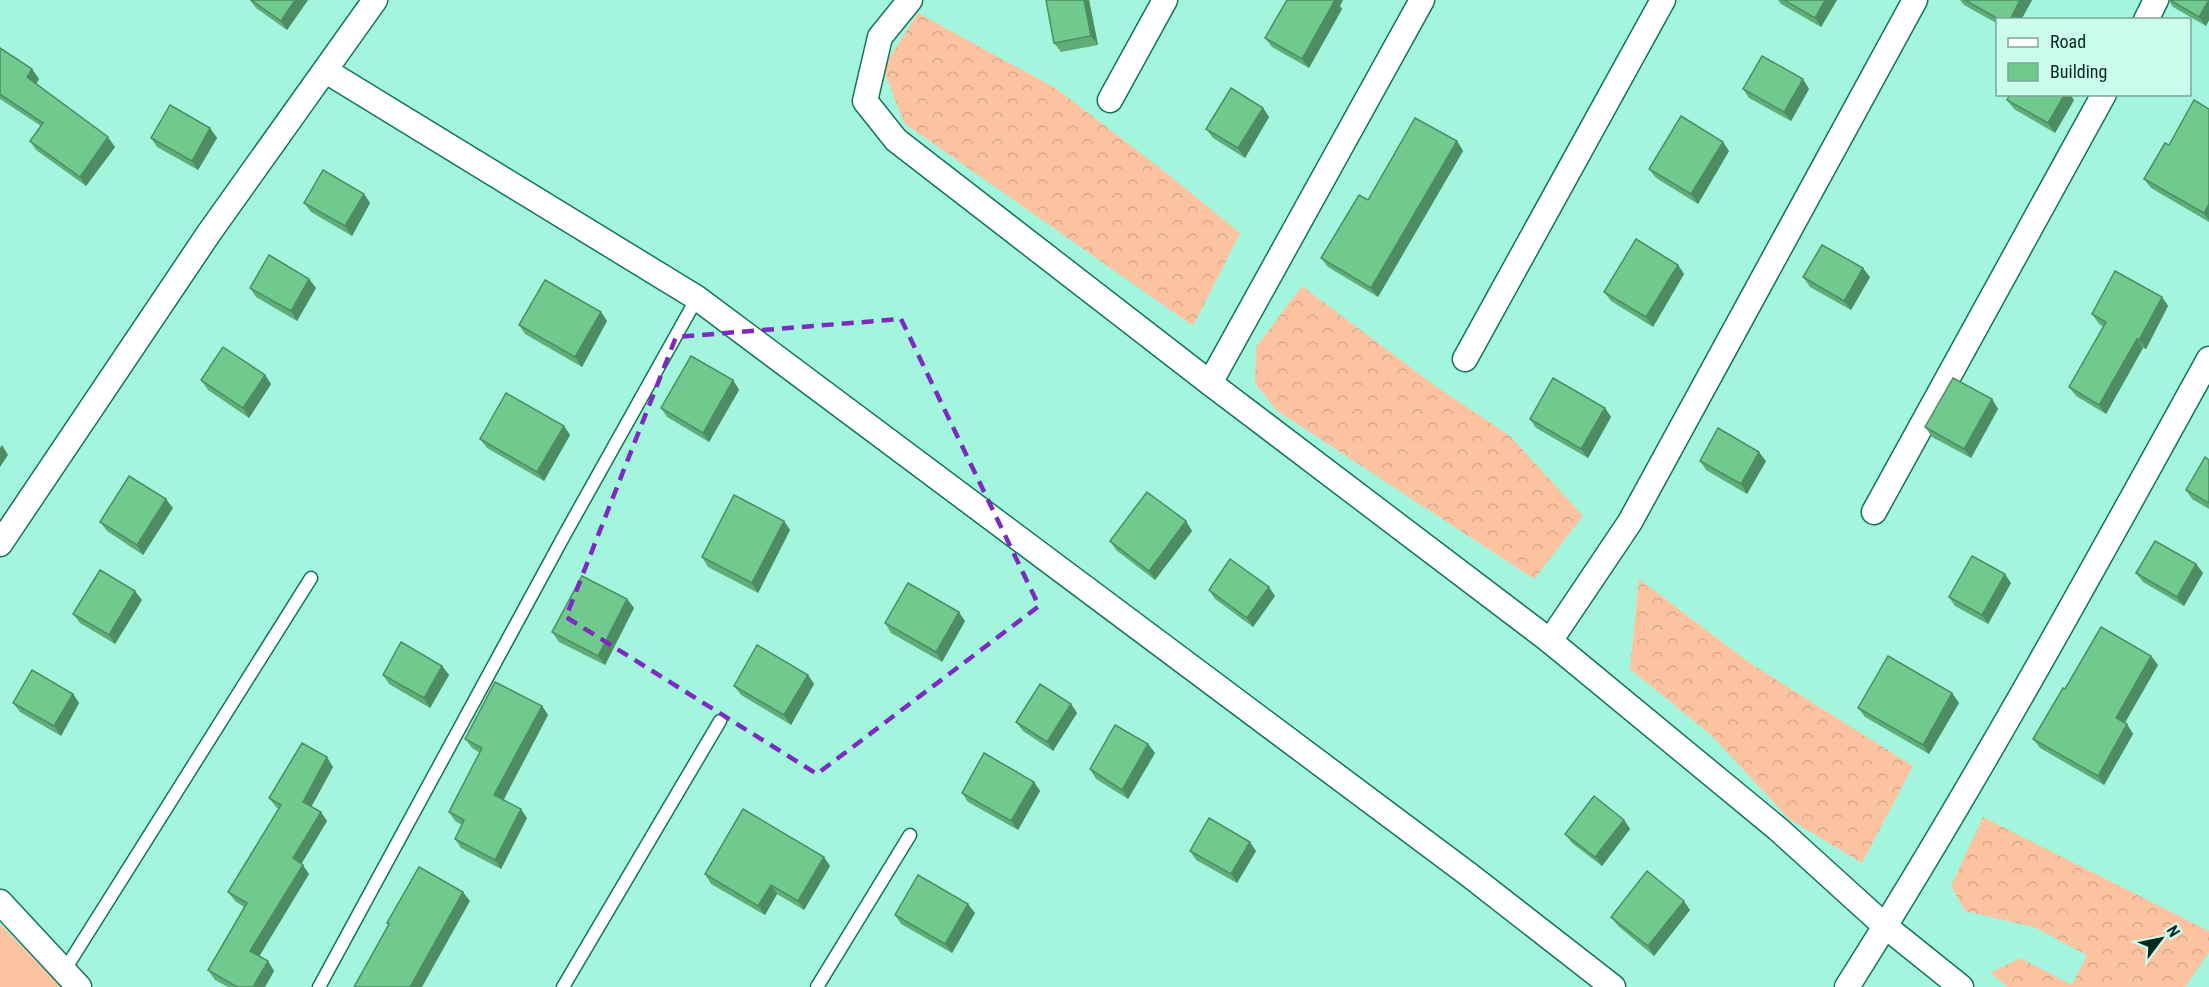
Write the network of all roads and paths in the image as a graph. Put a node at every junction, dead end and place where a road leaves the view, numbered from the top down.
1 (375, 0) edge
2 (910, 0) edge
3 (1165, 0) edge
4 (1422, 0) edge
5 (1663, 0) edge
6 (1914, 0) edge
7 (2156, 0) edge
8 (2147, 18) edge
9 (326, 71) junction
10 (2103, 96) edge
11 (1110, 100) dead end
12 (697, 298) junction
13 (1465, 358) dead end
14 (2209, 359) edge
15 (1210, 383) junction
16 (1874, 512) dead end
17 (0, 544) edge
18 (311, 578) dead end
19 (1550, 641) junction
20 (720, 721) dead end
21 (910, 835) dead end
22 (0, 902) edge
23 (1885, 926) junction
24 (71, 979) edge
25 (319, 987) edge
26 (563, 987) edge
27 (818, 987) edge
28 (1613, 987) edge
29 (1846, 987) edge
30 (1961, 987) edge

1 - 9 street
2 - 15 street
3 - 11 street
4 - 15 street
5 - 13 street
6 - 19 street
7 - 8 street
9 - 12 street
9 - 17 street
10 - 16 street
12 - 25 lane
12 - 28 street
14 - 23 street
15 - 19 street
18 - 24 lane
19 - 23 street
20 - 26 lane
21 - 27 lane
22 - 24 street
23 - 29 street
23 - 30 street

